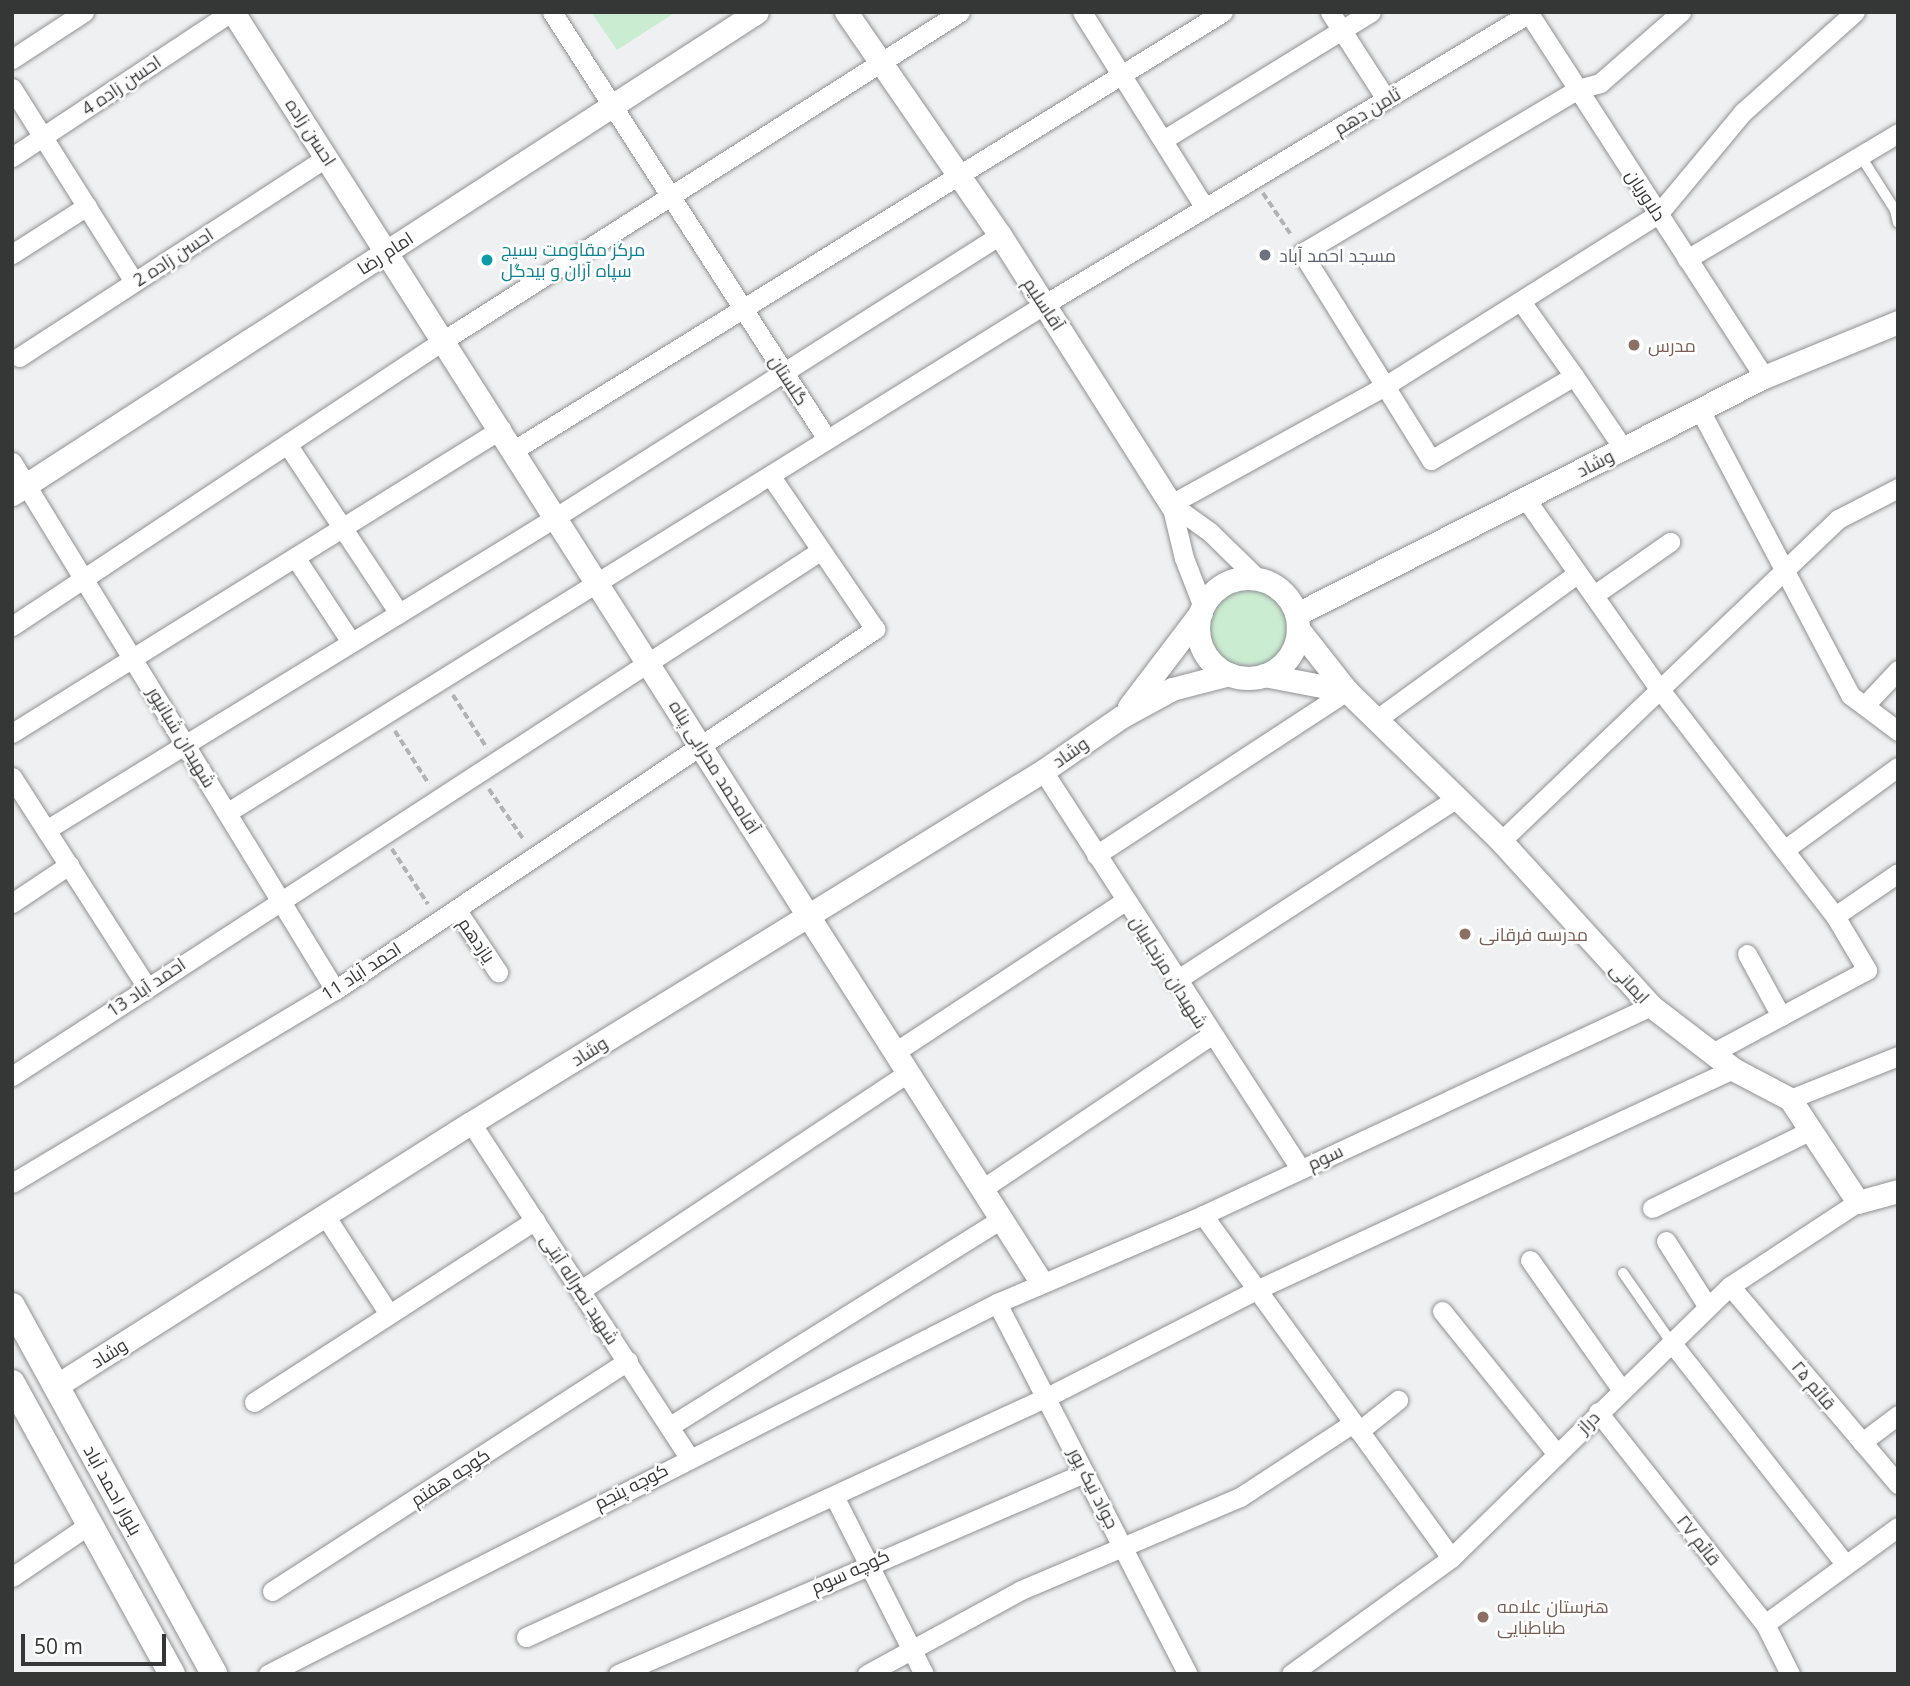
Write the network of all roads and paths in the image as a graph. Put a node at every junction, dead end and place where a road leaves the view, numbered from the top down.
1 (83, 12) edge
2 (232, 12) edge
3 (552, 12) edge
4 (757, 12) edge
5 (846, 12) edge
6 (960, 12) edge
7 (1082, 12) edge
8 (1223, 12) edge
9 (1330, 12) edge
10 (1371, 12) edge
11 (1681, 12) edge
12 (1855, 12) edge
13 (1529, 13) edge
14 (1342, 30) junction
15 (12, 59) edge
16 (881, 62) junction
17 (1122, 75) junction
18 (12, 88) edge
19 (1578, 89) junction
20 (1386, 99) junction
21 (611, 107) junction
22 (1898, 133) edge
23 (43, 137) junction
24 (1163, 140) junction
25 (1860, 155) junction
26 (12, 157) edge
27 (327, 157) junction
28 (959, 175) junction
29 (1253, 179) junction
30 (669, 196) junction
31 (87, 206) junction
32 (1205, 208) junction
33 (1658, 214) junction
34 (1898, 223) edge
35 (1000, 236) junction
36 (388, 251) junction
37 (1302, 253) junction
38 (12, 254) edge
39 (1687, 259) junction
40 (134, 282) junction
41 (1522, 303) junction
42 (1045, 304) junction
43 (743, 309) junction
44 (1898, 322) edge
45 (444, 340) junction
46 (19, 357) dead end
47 (784, 373) junction
48 (1574, 376) junction
49 (1764, 377) junction
50 (1385, 386) junction
51 (1700, 410) junction
52 (501, 429) junction
53 (827, 439) junction
54 (287, 444) junction
55 (1623, 448) junction
56 (514, 450) junction
57 (12, 462) edge
58 (769, 475) junction
59 (1898, 488) edge
60 (20, 489) edge
61 (1525, 498) junction
62 (1171, 504) junction
63 (556, 517) junction
64 (342, 528) junction
65 (1670, 542) dead end
66 (820, 551) junction
67 (295, 557) junction
68 (1786, 572) junction
69 (1578, 573) junction
70 (85, 578) junction
71 (1258, 579) junction
72 (598, 582) junction
73 (1594, 596) junction
74 (1202, 610) junction
75 (399, 613) junction
76 (1297, 621) junction
77 (12, 626) edge
78 (351, 642) junction
79 (134, 659) junction
80 (648, 660) junction
81 (1898, 670) edge
82 (1229, 674) junction
83 (1264, 676) junction
84 (442, 679) junction
85 (1658, 687) junction
86 (1348, 691) junction
87 (1865, 705) junction
88 (384, 715) junction
89 (1121, 717) junction
90 (1377, 719) junction
91 (1898, 731) edge
92 (12, 733) edge
93 (186, 744) junction
94 (701, 745) junction
95 (495, 761) junction
96 (1898, 767) edge
97 (1042, 771) junction
98 (478, 772) junction
99 (14, 783) edge
100 (438, 798) junction
101 (1457, 798) junction
102 (228, 812) junction
103 (46, 830) junction
104 (382, 834) junction
105 (1501, 841) junction
106 (1784, 850) junction
107 (1096, 855) junction
108 (535, 856) junction
109 (69, 865) junction
110 (1898, 873) edge
111 (280, 899) junction
112 (1125, 901) junction
113 (12, 903) edge
114 (456, 909) junction
115 (809, 915) junction
116 (1835, 916) junction
117 (439, 920) junction
118 (1747, 954) dead end
119 (498, 972) dead end
120 (1175, 981) junction
121 (148, 986) junction
122 (335, 990) junction
123 (1651, 1006) junction
124 (1781, 1016) junction
125 (1210, 1037) junction
126 (895, 1052) junction
127 (1712, 1053) junction
128 (1898, 1056) edge
129 (1733, 1069) junction
130 (14, 1071) edge
131 (909, 1072) junction
132 (1790, 1099) junction
133 (471, 1123) junction
134 (1811, 1130) junction
135 (1300, 1169) junction
136 (12, 1183) edge
137 (982, 1189) junction
138 (1898, 1191) edge
139 (1858, 1202) junction
140 (1652, 1208) dead end
141 (1203, 1215) junction
142 (326, 1217) junction
143 (1001, 1219) junction
144 (535, 1220) junction
145 (1666, 1241) dead end
146 (1530, 1259) dead end
147 (1623, 1273) dead end
148 (1041, 1282) junction
149 (1730, 1286) junction
150 (581, 1290) junction
151 (1256, 1290) junction
152 (997, 1303) junction
153 (12, 1306) edge
154 (1707, 1307) junction
155 (1442, 1311) dead end
156 (389, 1314) junction
157 (1671, 1342) junction
158 (628, 1362) junction
159 (12, 1383) edge
160 (56, 1386) junction
161 (1622, 1389) junction
162 (1049, 1396) junction
163 (1398, 1400) dead end
164 (254, 1402) dead end
165 (1598, 1412) junction
166 (1898, 1415) edge
167 (670, 1426) junction
168 (1356, 1427) junction
169 (1862, 1441) junction
170 (1557, 1454) junction
171 (688, 1456) junction
172 (1084, 1472) junction
173 (1898, 1484) edge
174 (834, 1496) junction
175 (90, 1524) junction
176 (1898, 1527) edge
177 (1124, 1546) junction
178 (1451, 1558) junction
179 (869, 1563) junction
180 (1846, 1565) junction
181 (12, 1577) edge
182 (272, 1591) dead end
183 (1765, 1624) junction
184 (526, 1637) dead end
185 (913, 1651) junction
186 (1295, 1673) edge
187 (172, 1674) edge
188 (214, 1674) edge
189 (268, 1674) edge
190 (618, 1674) edge
191 (867, 1674) edge
192 (924, 1674) edge
193 (1188, 1674) edge
194 (1790, 1674) edge

1 - 15 street
2 - 23 street, احسن زاده 4
2 - 27 street, احسن زاده
3 - 21 street, گلستان
4 - 21 street, امام رضا
5 - 16 street, آقاسلیم
6 - 16 street
7 - 17 street
8 - 17 street
9 - 14 street
10 - 14 street
11 - 19 street
12 - 33 street
13 - 19 street, دلاوریان
13 - 20 street, ثامن دهم
14 - 20 street
14 - 24 street
16 - 28 street, آقاسلیم
16 - 30 street
17 - 24 street
17 - 28 street
18 - 23 street
19 - 33 street, دلاوریان
19 - 37 street
20 - 29 street, ثامن دهم
21 - 30 street, گلستان
21 - 36 street, امام رضا
22 - 25 street
23 - 26 street, احسن زاده 4
23 - 31 street
24 - 32 street
25 - 34 lane
25 - 39 street
27 - 36 street, احسن زاده
27 - 40 street, احسن زاده 2
28 - 35 street, آقاسلیم
28 - 43 street
29 - 32 street, ثامن دهم
29 - 37 path
30 - 43 street, گلستان
30 - 45 street
31 - 38 street
31 - 40 street
32 - 42 street, ثامن دهم
33 - 39 street, دلاوریان
33 - 41 street
35 - 42 street, آقاسلیم
35 - 47 street
36 - 45 street, آقامحمد محرابی پناه
36 - 60 street, امام رضا
37 - 50 street
39 - 49 street, دلاوریان
40 - 46 street, احسن زاده 2
41 - 48 street
41 - 50 street
42 - 53 street
42 - 62 street, آقاسلیم
43 - 47 street, گلستان
43 - 56 street
44 - 49 street, وشاد
45 - 52 street, آقامحمد محرابی پناه
45 - 54 street
47 - 53 street, گلستان
47 - 63 street
48 - 50 street
48 - 55 street
49 - 51 street, وشاد
50 - 62 street
51 - 55 street, وشاد
51 - 68 street
52 - 56 street, آقامحمد محرابی پناه
52 - 64 street
53 - 58 street
54 - 64 street
54 - 70 street
55 - 61 street, وشاد
56 - 63 street, آقامحمد محرابی پناه
57 - 60 street, شهیدان شبانپور
58 - 66 street
58 - 72 street
59 - 68 street
60 - 70 street, شهیدان شبانپور
61 - 69 street
61 - 76 street, وشاد
62 - 71 street, آقاسلیم
62 - 74 street
63 - 72 street, آقامحمد محرابی پناه
63 - 75 street
64 - 67 street
64 - 75 street
65 - 73 street
66 - 80 street, احمد آباد 13
66 - 94 street, احمد آباد 11
67 - 78 street
67 - 79 street
68 - 85 street
68 - 87 street
69 - 73 street
69 - 90 street
70 - 77 street
70 - 79 street, شهیدان شبانپور
71 - 74 street
71 - 76 street
72 - 80 street, آقامحمد محرابی پناه
72 - 84 street
73 - 85 street
74 - 82 street
74 - 89 street
75 - 78 street
76 - 83 street
76 - 86 street, ایمانی
78 - 93 street
79 - 92 street
79 - 93 street, شهیدان شبانپور
80 - 94 street, آقامحمد محرابی پناه
80 - 95 street, احمد آباد 13
81 - 87 street
82 - 83 street
82 - 89 street
83 - 86 street
84 - 88 street
84 - 95 path
85 - 105 street
85 - 106 street
86 - 90 street, ایمانی
86 - 107 street
87 - 91 street
88 - 100 path
88 - 102 street
89 - 97 street, وشاد
90 - 101 street, ایمانی
93 - 102 street, شهیدان شبانپور
93 - 103 street
94 - 108 street, احمد آباد 11
94 - 115 street, آقامحمد محرابی پناه
95 - 98 street, احمد آباد 13
96 - 106 street
97 - 107 street, شهیدان مرنجابیان
97 - 115 street, وشاد
98 - 100 street, احمد آباد 13
98 - 108 path
99 - 103 street
100 - 104 street, احمد آباد 13
101 - 105 street, ایمانی
101 - 120 street
102 - 111 street, شهیدان شبانپور
103 - 109 street
104 - 111 street, احمد آباد 13
104 - 117 path
105 - 123 street, ایمانی
106 - 116 street
107 - 112 street, شهیدان مرنجابیان
108 - 114 street, احمد آباد 11
109 - 113 street
109 - 121 street
110 - 116 street
111 - 121 street, احمد آباد 13
111 - 122 street, شهیدان شبانپور
112 - 120 street, شهیدان مرنجابیان
112 - 126 street
114 - 117 street, احمد آباد 11
114 - 119 street, یازدهم
115 - 126 street, آقامحمد محرابی پناه
115 - 133 street, وشاد
116 - 124 street
117 - 122 street, احمد آباد 11
118 - 124 street
120 - 125 street, شهیدان مرنجابیان
121 - 130 street, احمد آباد 13
122 - 136 street, احمد آباد 11
123 - 127 street, ایمانی
123 - 135 street, سوم
124 - 127 street
125 - 135 street, شهیدان مرنجابیان
125 - 137 street
126 - 131 street, آقامحمد محرابی پناه
127 - 129 street, ایمانی
128 - 132 street
129 - 132 street, ایمانی
129 - 151 street
131 - 137 street, آقامحمد محرابی پناه
131 - 150 street
132 - 134 street, ایمانی
133 - 142 street, وشاد
133 - 144 street, شهید نصراله آیتی
134 - 139 street, ایمانی
134 - 140 street
135 - 141 street, سوم
137 - 143 street, آقامحمد محرابی پناه
138 - 139 street, دراز
139 - 149 street, دراز
141 - 148 street, سوم
141 - 151 street
142 - 156 street
142 - 160 street, وشاد
143 - 148 street, آقامحمد محرابی پناه
143 - 167 street
144 - 150 street, شهید نصراله آیتی
144 - 156 street
145 - 154 street
146 - 161 street
147 - 157 lane
148 - 152 street, سوم
149 - 154 street, دراز
149 - 169 street, قائم ۲۵
150 - 158 street, شهید نصراله آیتی
151 - 162 street
151 - 168 street
152 - 162 street, جواد نیک پور
152 - 171 street, کوچه پنجم
153 - 160 main road, بلوار احمد آباد
154 - 157 street, دراز
155 - 170 street
156 - 164 street
157 - 161 street, دراز
157 - 180 street
158 - 167 street, شهید نصراله آیتی
158 - 182 street, کوچه هفتم
159 - 175 main road, بلوار احمد آباد
160 - 188 main road, بلوار احمد آباد
161 - 165 street, دراز
162 - 172 street, جواد نیک پور
162 - 174 street
163 - 168 street
165 - 170 street, دراز
165 - 183 street, قائم ۲۷
166 - 169 street
167 - 171 street, شهید نصراله آیتی
168 - 177 street
168 - 178 street
169 - 173 street, قائم ۲۵
170 - 178 street, دراز
171 - 189 street, کوچه پنجم
172 - 177 street, جواد نیک پور
172 - 179 street, کوچه سوم
174 - 179 street
174 - 184 street
175 - 181 street
175 - 187 main road, بلوار احمد آباد
176 - 180 street
177 - 185 street
177 - 193 street, جواد نیک پور
178 - 186 street, دراز
179 - 185 street
179 - 190 street, کوچه سوم
180 - 183 street
183 - 194 street, قائم ۲۷
185 - 191 street
185 - 192 street

